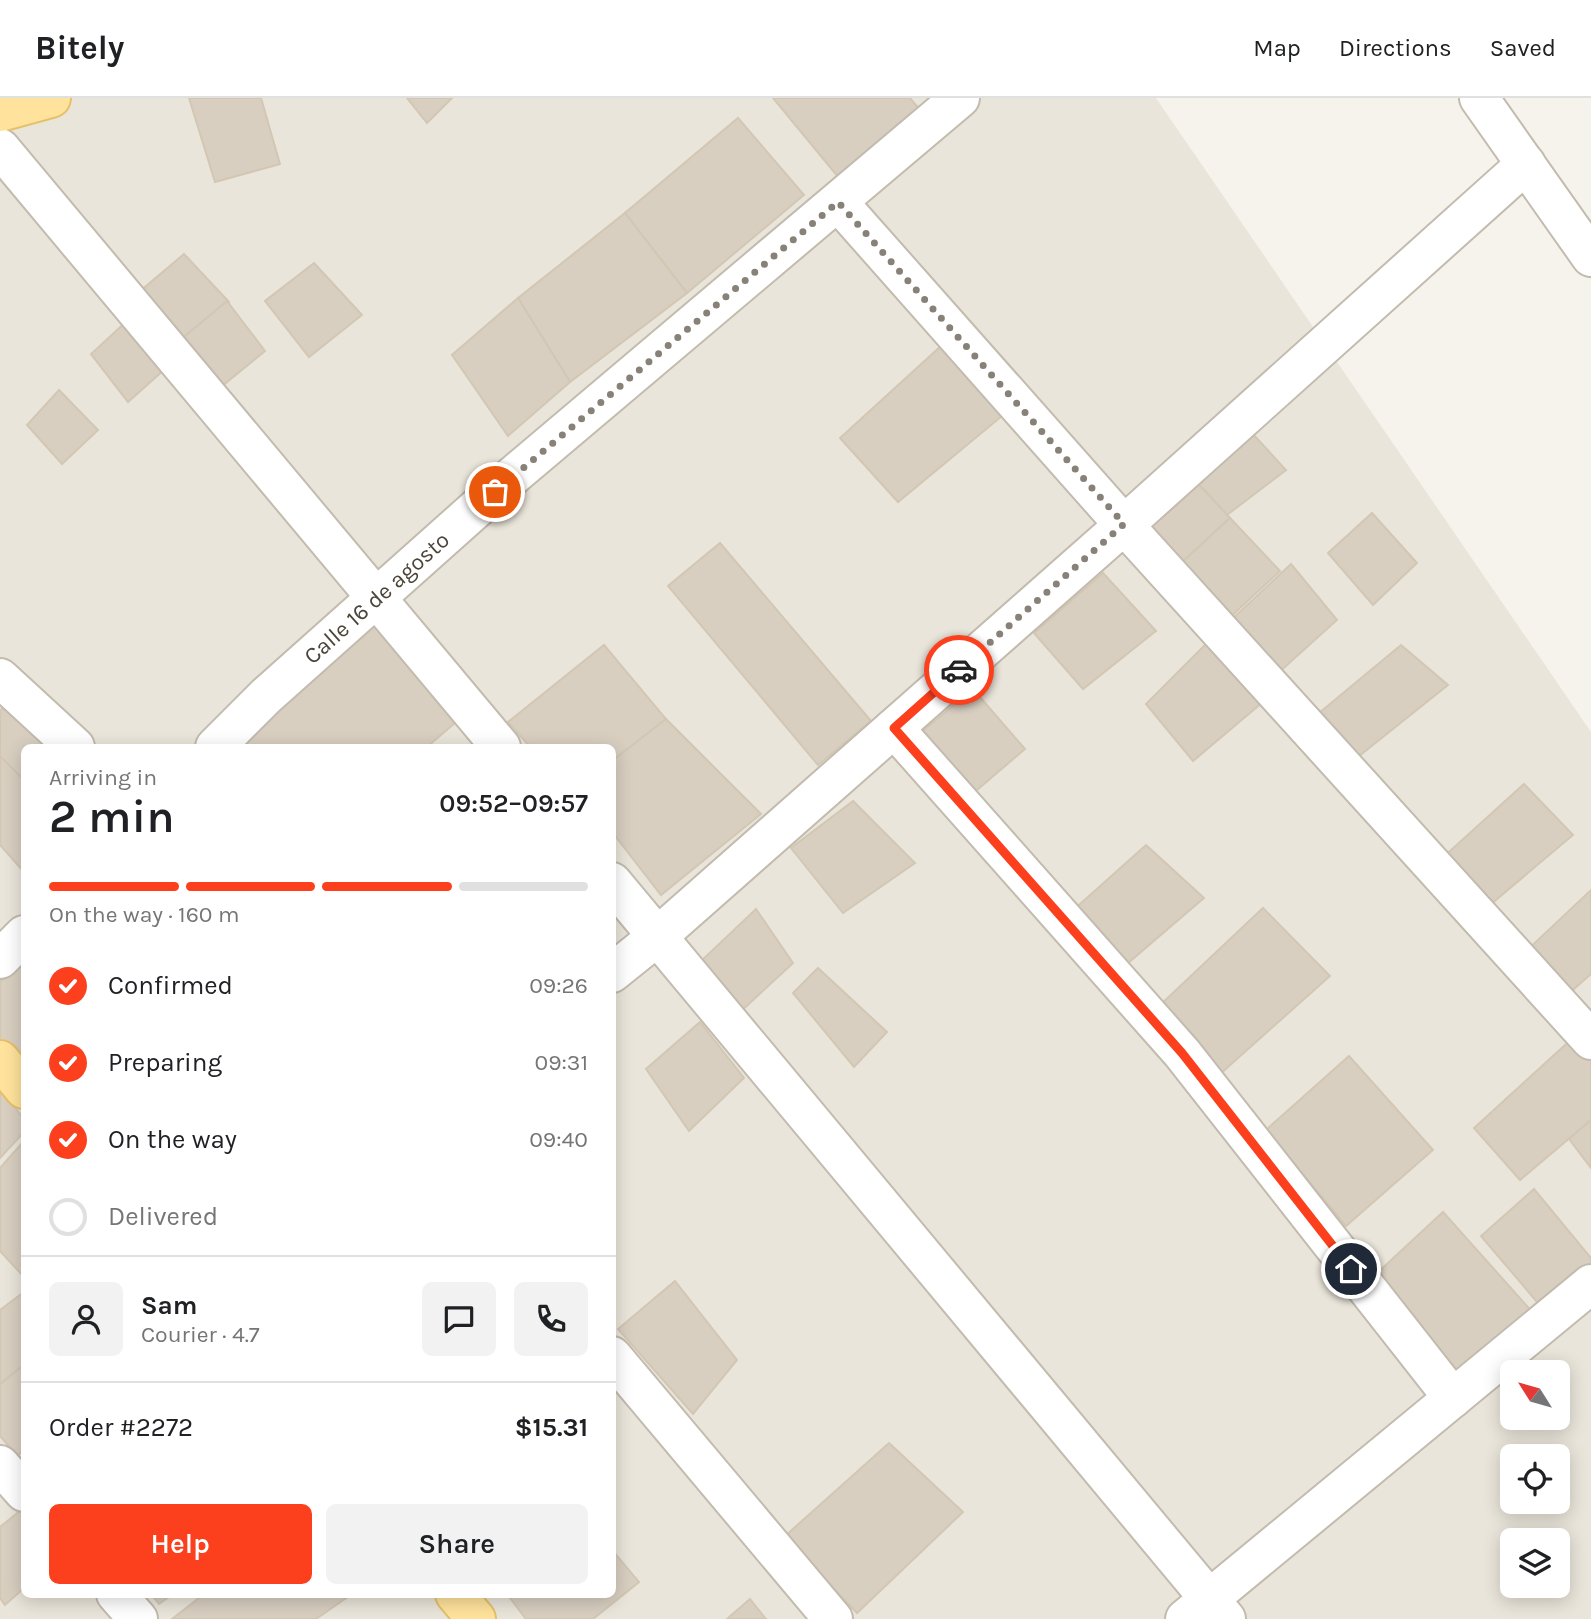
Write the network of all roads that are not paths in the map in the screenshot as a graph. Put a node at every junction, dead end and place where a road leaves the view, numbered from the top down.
1 (51, 98) edge
2 (960, 98) edge
3 (1479, 98) edge
4 (0, 112) edge
5 (0, 148) edge
6 (1525, 164) junction
7 (838, 202) junction
8 (1591, 257) edge
9 (1124, 524) junction
10 (377, 598) junction
11 (0, 678) edge
12 (894, 728) junction
13 (72, 744) edge
14 (218, 744) edge
15 (499, 744) edge
16 (616, 887) edge
17 (658, 936) junction
18 (21, 938) edge
19 (0, 959) edge
20 (616, 970) edge
21 (1591, 1041) edge
22 (0, 1060) edge
23 (21, 1085) edge
24 (1591, 1284) edge
25 (616, 1361) edge
26 (1453, 1398) junction
27 (120, 1598) edge
28 (458, 1598) edge
29 (1207, 1612) edge
30 (138, 1619) edge
31 (476, 1619) edge
32 (832, 1619) edge

1 - 4 main road
2 - 7 street, Calle 16 de agosto
3 - 6 street
5 - 10 street
6 - 8 street
6 - 9 street
7 - 9 street
7 - 10 street, Calle 16 de agosto
9 - 12 street
9 - 21 street
10 - 14 street, Calle 16 de agosto
10 - 15 street
11 - 13 street
12 - 17 street
12 - 26 street
16 - 17 street
17 - 20 street
17 - 29 street
18 - 19 street
22 - 23 main road
24 - 26 street
25 - 32 street
26 - 29 street
27 - 30 street
28 - 31 main road

